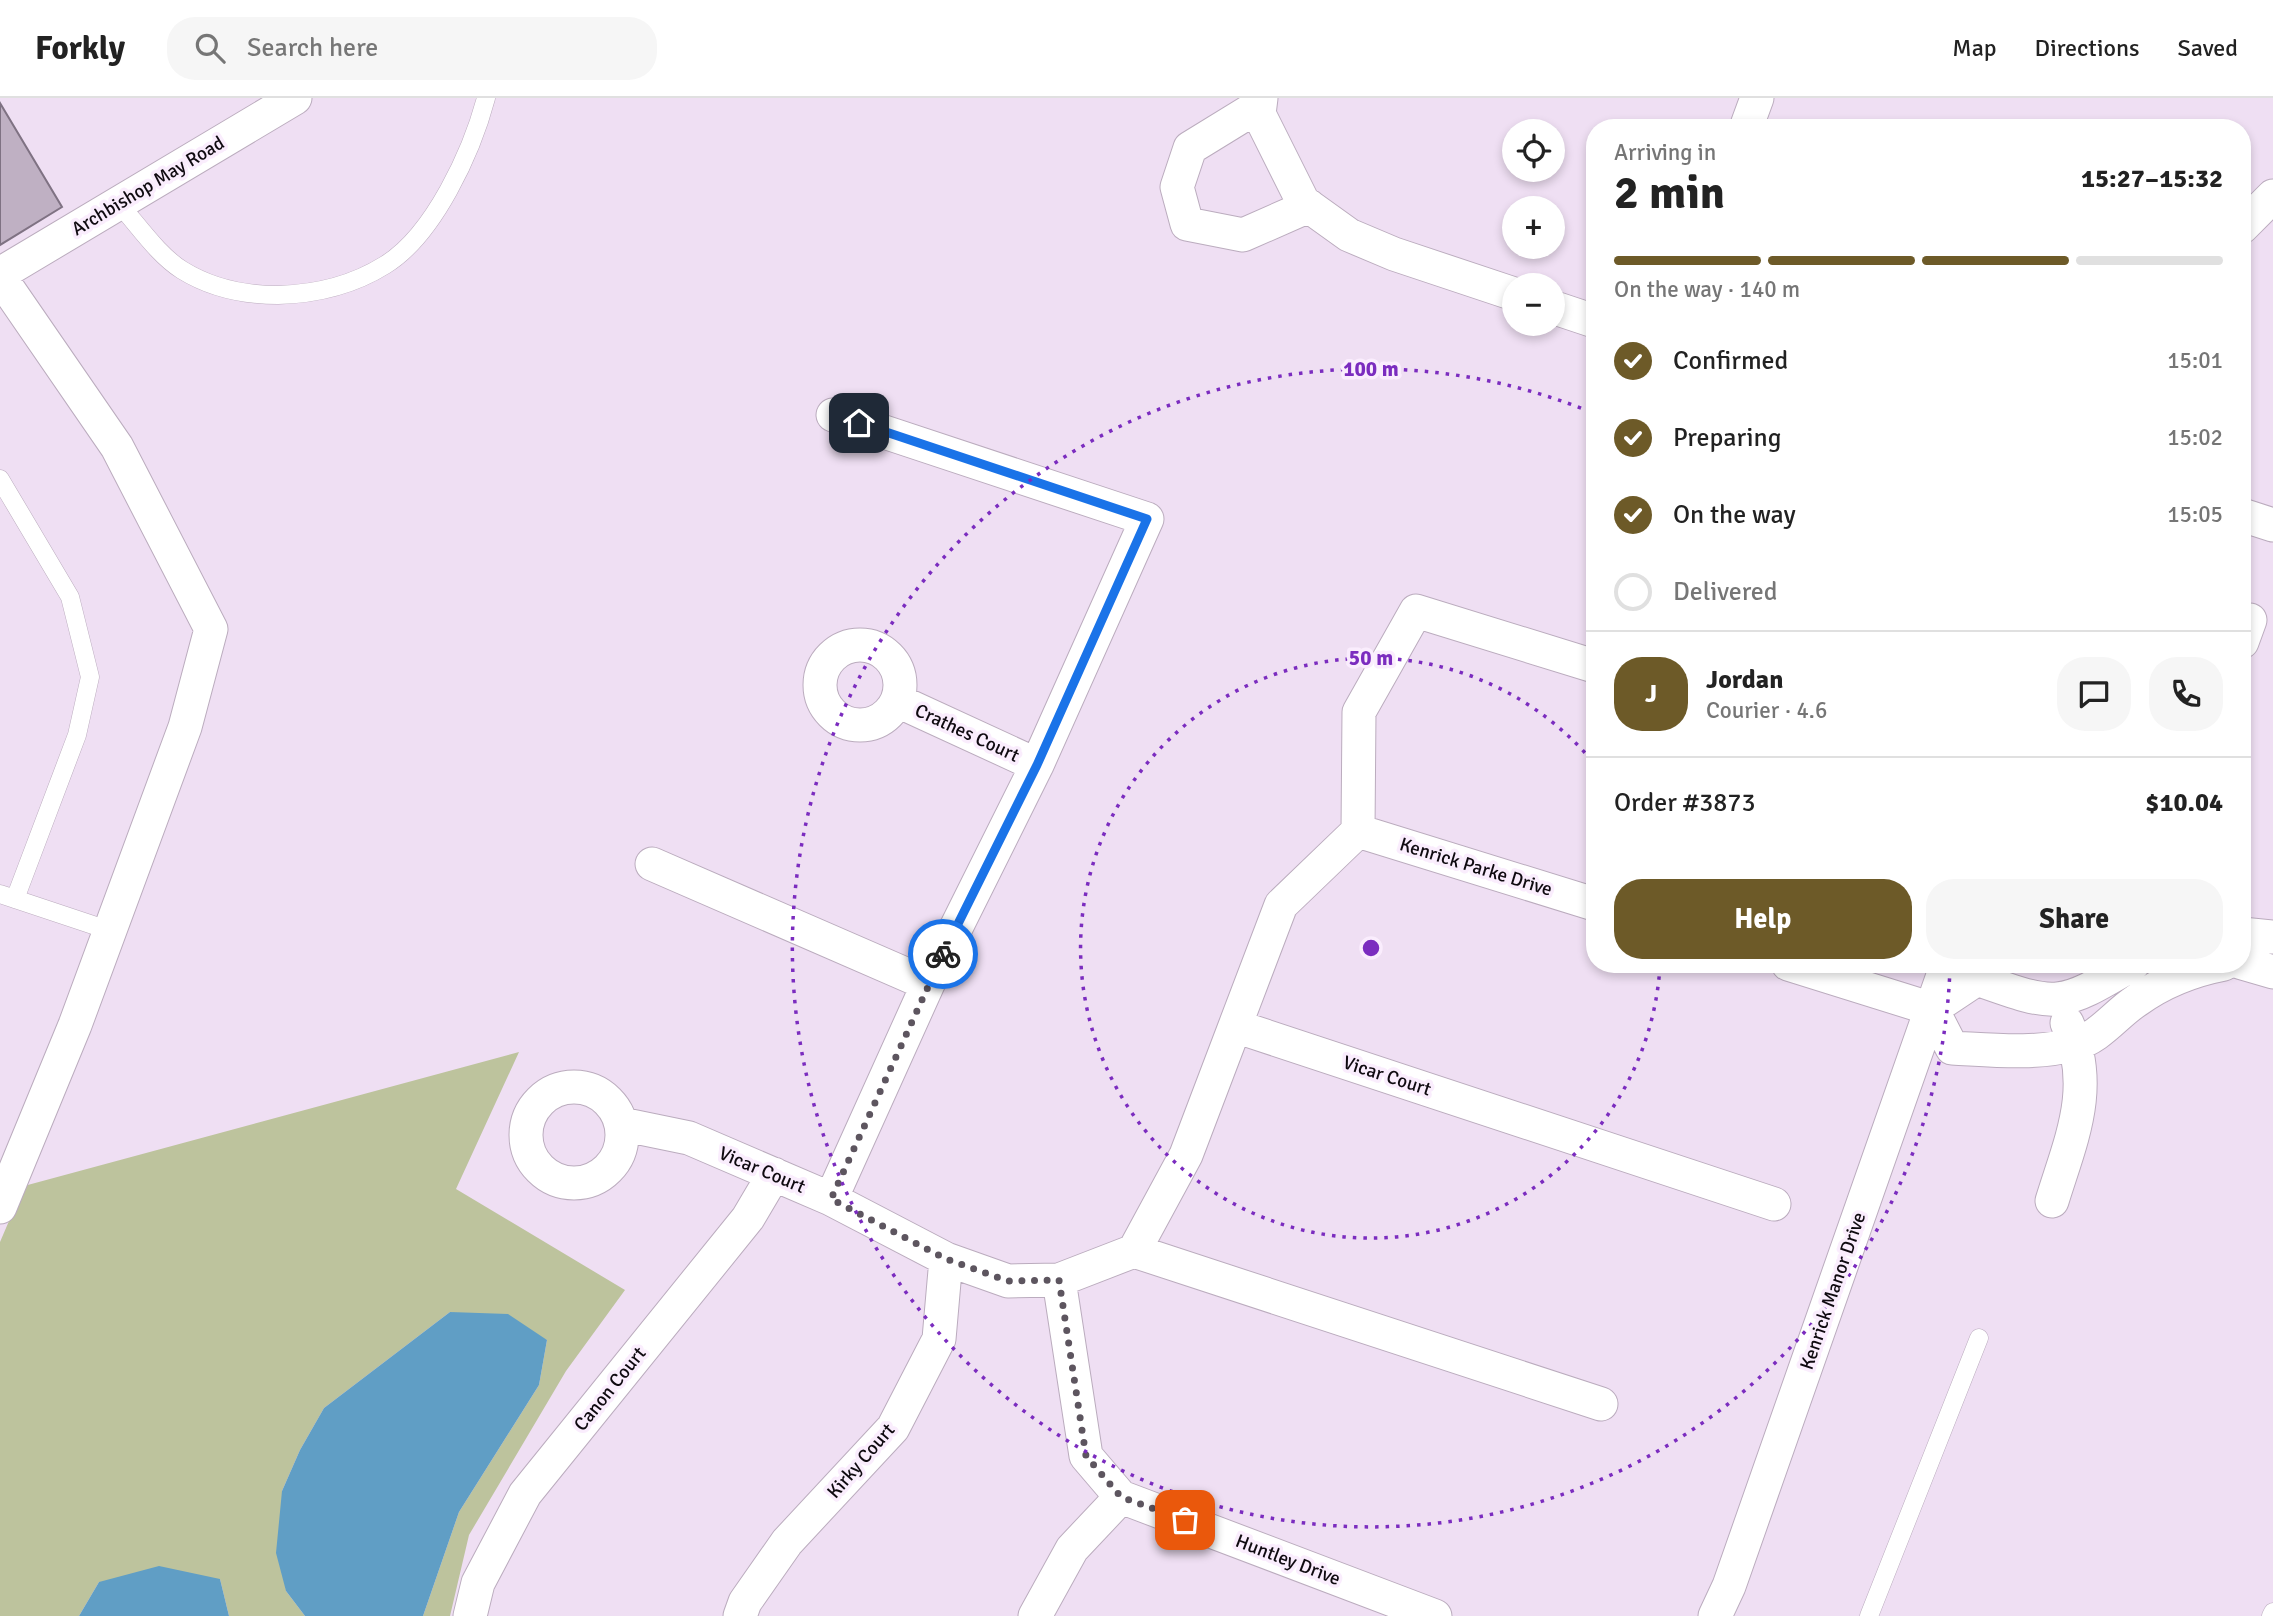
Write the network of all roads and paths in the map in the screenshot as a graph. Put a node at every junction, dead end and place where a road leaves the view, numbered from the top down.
1 (295, 98) edge
2 (486, 98) edge
3 (1757, 98) edge
4 (1260, 101) edge
5 (1749, 119) edge
6 (2273, 196) edge
7 (119, 204) junction
8 (1309, 206) junction
9 (2251, 218) edge
10 (0, 275) edge
11 (1502, 290) edge
12 (1565, 311) edge
13 (1586, 318) edge
14 (833, 415) dead end
15 (0, 479) edge
16 (2251, 518) edge
17 (2273, 525) edge
18 (1586, 664) edge
19 (898, 701) dead end
20 (1037, 765) junction
21 (1358, 831) junction
22 (652, 864) dead end
23 (7, 897) edge
24 (1586, 902) edge
25 (108, 930) junction
26 (2251, 935) edge
27 (2273, 937) edge
28 (2251, 966) edge
29 (2273, 972) edge
30 (1817, 973) edge
31 (1944, 973) edge
32 (2118, 973) edge
33 (2187, 973) edge
34 (928, 984) junction
35 (2057, 1002) junction
36 (1931, 1009) junction
37 (1235, 1026) junction
38 (2077, 1044) junction
39 (621, 1124) dead end
40 (774, 1174) junction
41 (831, 1199) junction
42 (2052, 1201) dead end
43 (1774, 1204) dead end
44 (0, 1207) edge
45 (1134, 1251) junction
46 (946, 1259) junction
47 (1059, 1280) junction
48 (1979, 1338) dead end
49 (1601, 1404) dead end
50 (1121, 1497) junction
51 (742, 1609) edge
52 (1873, 1614) edge
53 (470, 1616) edge
54 (1035, 1616) edge
55 (1435, 1616) edge
56 (1715, 1616) edge

1 - 7 street, Archbishop May Road
2 - 7 lane
3 - 5 street
4 - 8 street
4 - 8 street
6 - 9 street
7 - 10 street, Archbishop May Road
8 - 11 street
10 - 25 street
12 - 13 street
14 - 20 street, Crathes Court
15 - 23 lane
16 - 17 street
18 - 21 street
19 - 20 street, Crathes Court
20 - 34 street, Crathes Court
21 - 24 street, Kenrick Parke Drive
21 - 37 street
22 - 34 street
23 - 25 lane
25 - 44 street
26 - 27 street
28 - 29 street
30 - 36 street
31 - 36 street, Kenrick Manor Drive
32 - 35 street
33 - 38 street
34 - 41 street, Crathes Court
35 - 36 street
35 - 38 street
36 - 38 street
36 - 56 street, Kenrick Manor Drive
37 - 43 street, Vicar Court
37 - 45 street
38 - 42 street
39 - 40 street, Vicar Court
40 - 41 street, Vicar Court
40 - 53 street, Canon Court
41 - 46 street, Vicar Court
45 - 47 street, Vicar Court
45 - 49 street
46 - 47 street, Vicar Court
46 - 51 street, Kirky Court
47 - 50 street, Huntley Drive
48 - 52 lane
50 - 54 street
50 - 55 street, Huntley Drive

